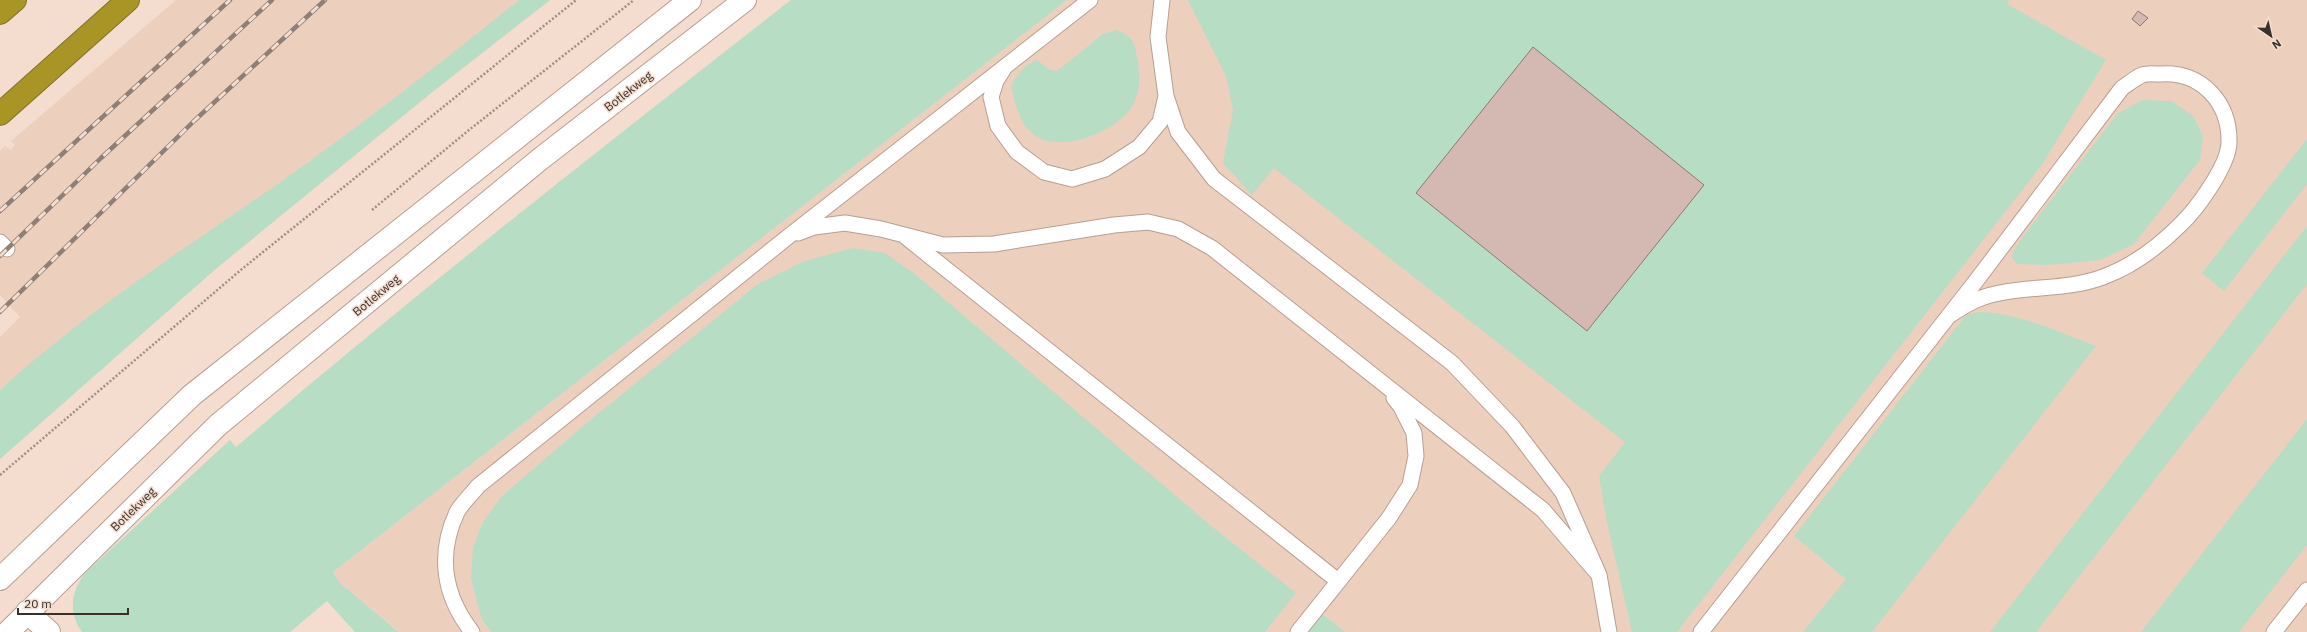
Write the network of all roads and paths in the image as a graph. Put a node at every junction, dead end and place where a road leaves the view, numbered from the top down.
1 (15, 0) edge
2 (128, 0) edge
3 (576, 0) edge
4 (690, 0) edge
5 (745, 0) edge
6 (1090, 0) edge
7 (1162, 0) edge
8 (0, 13) edge
9 (1007, 65) junction
10 (1166, 96) junction
11 (0, 114) edge
12 (903, 235) junction
13 (789, 236) junction
14 (1950, 315) junction
15 (1378, 378) junction
16 (0, 475) edge
17 (1599, 575) junction
18 (0, 579) edge
19 (1338, 581) junction
20 (2307, 590) edge
21 (27, 612) junction
22 (8, 632) edge
23 (50, 632) edge
24 (472, 632) edge
25 (1298, 632) edge
26 (1609, 632) edge
27 (1701, 632) edge
28 (2274, 632) edge

1 - 8 highway
2 - 11 highway
3 - 16 path
4 - 18 street
5 - 21 street, Botlekweg
6 - 9 lane
7 - 10 lane
9 - 10 lane
9 - 13 lane
10 - 17 lane
12 - 13 lane
12 - 15 lane
12 - 19 lane
13 - 24 lane
14 - 14 lane
14 - 27 lane
15 - 17 lane
15 - 19 lane
17 - 26 lane
19 - 25 lane
20 - 28 lane
21 - 22 street, Botlekweg
21 - 23 street

